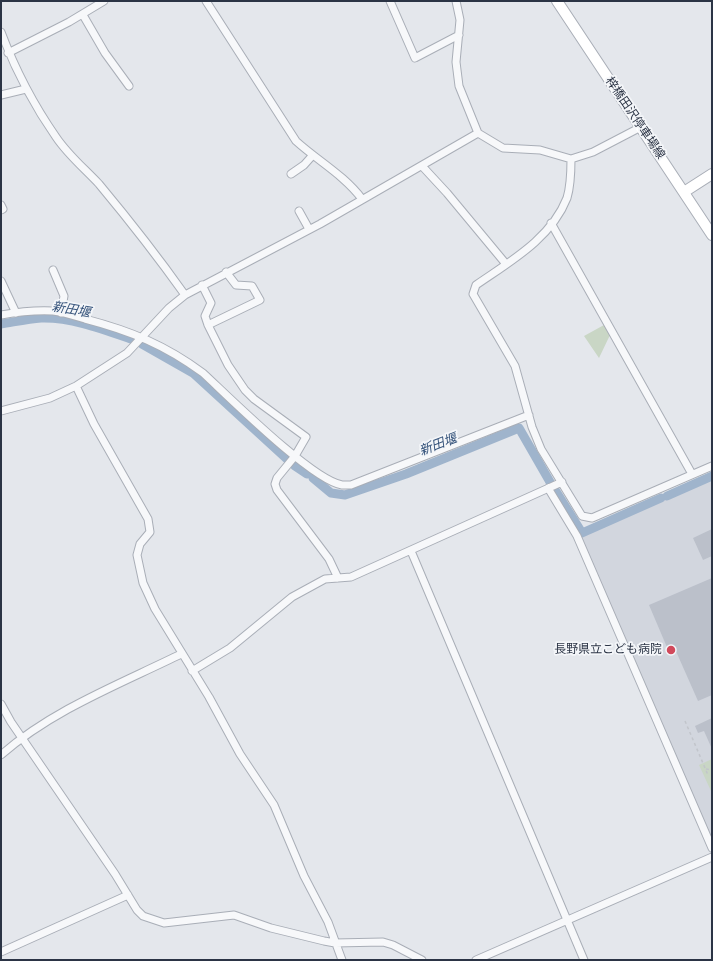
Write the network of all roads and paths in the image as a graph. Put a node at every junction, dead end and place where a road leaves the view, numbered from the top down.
1 (104, 1) edge
2 (206, 1) edge
3 (390, 1) edge
4 (456, 1) edge
5 (557, 1) edge
6 (82, 15) junction
7 (1, 32) edge
8 (459, 35) junction
9 (8, 53) junction
10 (129, 86) dead end
11 (26, 89) junction
12 (1, 95) edge
13 (641, 127) junction
14 (478, 133) junction
15 (312, 156) junction
16 (571, 159) junction
17 (422, 166) junction
18 (291, 174) dead end
19 (712, 174) edge
20 (684, 192) junction
21 (362, 199) junction
22 (1, 205) edge
23 (1, 210) edge
24 (299, 211) dead end
25 (552, 222) junction
26 (309, 229) junction
27 (712, 235) edge
28 (506, 264) junction
29 (53, 270) dead end
30 (226, 272) junction
31 (1, 281) edge
32 (202, 285) junction
33 (185, 295) junction
34 (16, 313) junction
35 (61, 313) junction
36 (1, 315) edge
37 (208, 326) junction
38 (143, 337) junction
39 (76, 386) junction
40 (1, 411) edge
41 (529, 415) junction
42 (296, 456) junction
43 (712, 466) edge
44 (692, 474) junction
45 (562, 482) junction
46 (548, 488) junction
47 (410, 551) junction
48 (338, 578) junction
49 (181, 654) junction
50 (192, 671) junction
51 (1, 704) edge
52 (685, 721) dead end
53 (22, 737) junction
54 (1, 755) edge
55 (706, 769) junction
56 (712, 770) edge
57 (708, 776) dead end
58 (712, 848) edge
59 (712, 856) edge
60 (128, 895) junction
61 (567, 920) junction
62 (335, 943) junction
63 (1, 952) edge
64 (342, 960) edge
65 (422, 960) edge
66 (476, 960) edge
67 (584, 960) edge

1 - 6 street
2 - 15 street
3 - 8 street
4 - 8 street
5 - 13 main road, 梓橋田沢停車場線
6 - 9 street
6 - 10 street
7 - 9 street
8 - 14 street
9 - 11 street
11 - 12 street
11 - 33 street
13 - 16 street
13 - 20 main road, 梓橋田沢停車場線
14 - 16 street
14 - 17 street
15 - 18 street
15 - 21 street
16 - 25 street
17 - 21 street
17 - 28 street
19 - 20 main road
20 - 27 main road, 梓橋田沢停車場線
21 - 26 street
22 - 23 street
24 - 26 street
25 - 28 street
25 - 44 street
26 - 30 street
28 - 41 street
29 - 35 street
30 - 32 street
30 - 37 street
31 - 34 street
32 - 33 street
32 - 37 street
33 - 38 street
34 - 35 street
34 - 36 street
35 - 38 street
37 - 42 street
38 - 39 street
38 - 42 street
39 - 40 street
39 - 49 street
41 - 42 street
41 - 45 street
42 - 48 street
43 - 44 street
44 - 45 street
45 - 46 street
46 - 47 street
46 - 58 street
47 - 48 street
47 - 61 street
48 - 50 street
49 - 50 street
49 - 53 street
50 - 62 street
51 - 53 street
52 - 55 path
53 - 54 street
53 - 60 street
55 - 56 path
55 - 57 path
59 - 61 street
60 - 62 street
60 - 63 street
61 - 66 street
61 - 67 street
62 - 64 street
62 - 65 street

